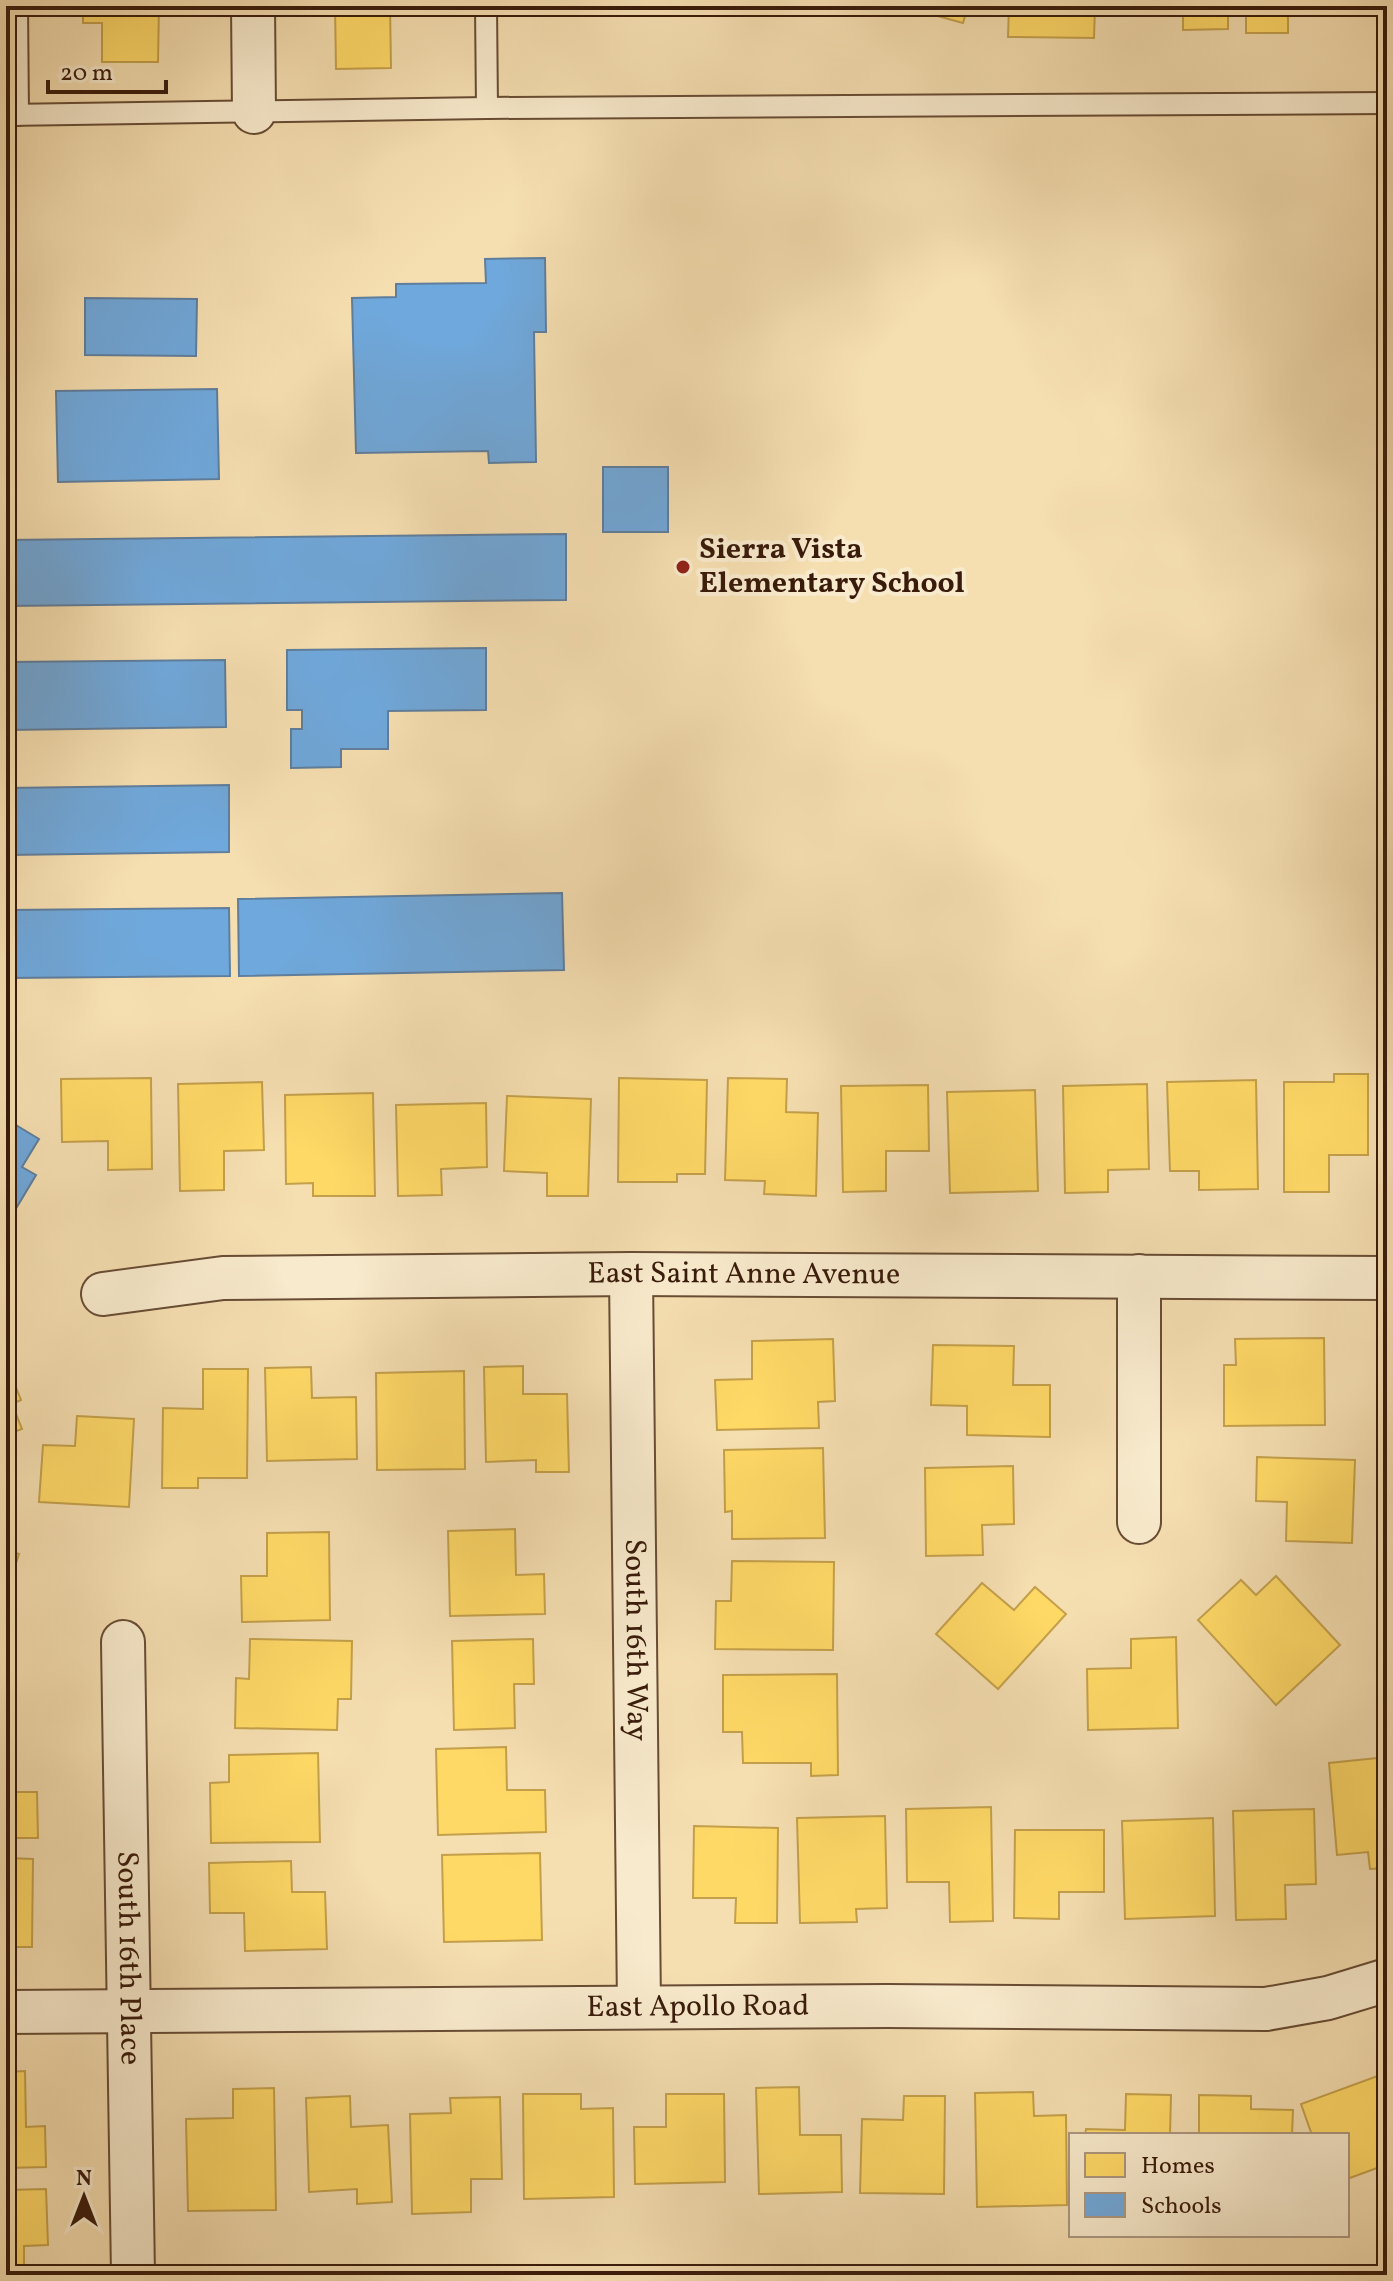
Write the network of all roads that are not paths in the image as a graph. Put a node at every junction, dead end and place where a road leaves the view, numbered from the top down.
1 (17, 6) edge
2 (253, 6) edge
3 (486, 6) edge
4 (1387, 103) edge
5 (487, 108) junction
6 (254, 112) junction
7 (12, 115) edge
8 (631, 1274) junction
9 (1139, 1276) junction
10 (1387, 1278) edge
11 (103, 1294) dead end
12 (1139, 1522) dead end
13 (123, 1642) dead end
14 (1387, 1980) edge
15 (639, 2006) junction
16 (128, 2010) junction
17 (6, 2012) edge
18 (133, 2275) edge

1 - 7 lane
2 - 6 street
3 - 5 lane
4 - 5 lane
5 - 6 lane
6 - 7 lane
8 - 9 street, East Saint Anne Avenue
8 - 11 street, East Saint Anne Avenue
8 - 15 street, South 16th Way
9 - 10 street, East Saint Anne Avenue
9 - 12 street
13 - 16 street, South 16th Place
14 - 15 street, East Apollo Road
15 - 16 street, East Apollo Road
16 - 17 street, East Apollo Road
16 - 18 street, South 16th Place

